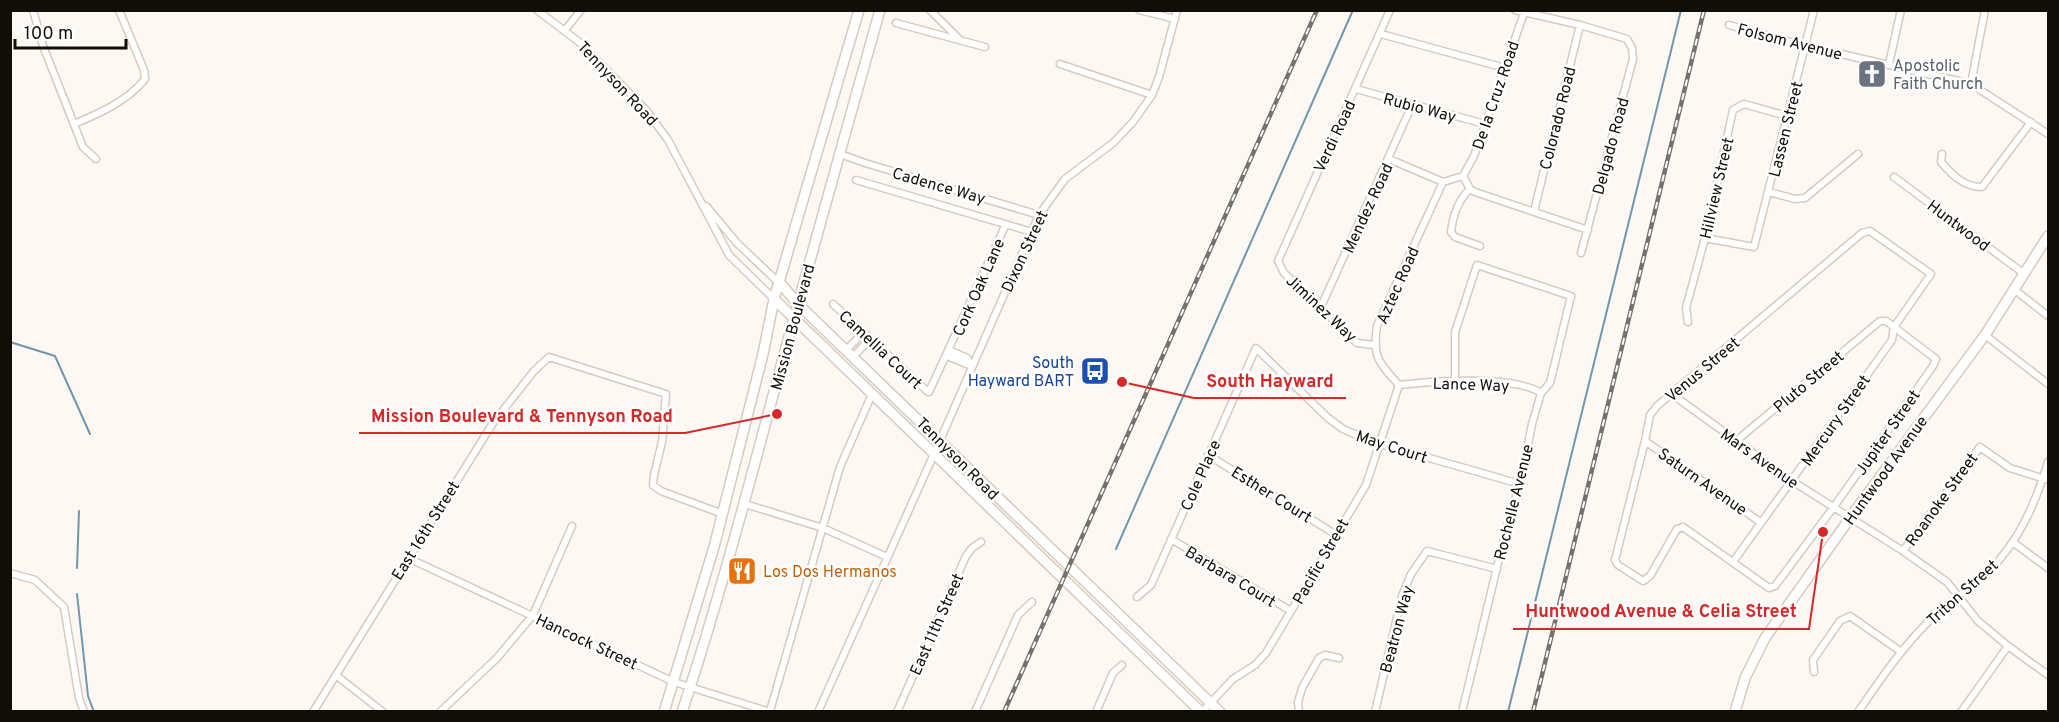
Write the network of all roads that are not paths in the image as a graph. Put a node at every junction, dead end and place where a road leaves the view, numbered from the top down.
1 (33, 10) edge
2 (119, 10) edge
3 (537, 10) edge
4 (581, 10) edge
5 (859, 10) edge
6 (880, 10) edge
7 (930, 10) edge
8 (1138, 10) edge
9 (1177, 10) edge
10 (1390, 10) edge
11 (1515, 10) edge
12 (1814, 10) edge
13 (1900, 10) edge
14 (1985, 10) edge
15 (1524, 13) junction
16 (1174, 19) junction
17 (896, 23) dead end
18 (1580, 25) junction
19 (1729, 26) dead end
20 (565, 30) junction
21 (1381, 34) junction
22 (959, 40) junction
23 (1805, 46) junction
24 (985, 47) dead end
25 (1060, 64) dead end
26 (1889, 64) junction
27 (1505, 68) junction
28 (1971, 84) junction
29 (1356, 89) junction
30 (1152, 94) junction
31 (1412, 105) junction
32 (1787, 116) junction
33 (2031, 122) junction
34 (74, 124) junction
35 (1485, 124) junction
36 (2049, 134) edge
37 (840, 154) junction
38 (1858, 154) dead end
39 (1942, 154) dead end
40 (96, 159) dead end
41 (1389, 159) junction
42 (1463, 176) junction
43 (1894, 177) dead end
44 (856, 180) dead end
45 (1443, 182) junction
46 (1470, 189) junction
47 (1769, 192) junction
48 (702, 201) junction
49 (1534, 211) junction
50 (1039, 215) junction
51 (1006, 224) junction
52 (1588, 230) junction
53 (1032, 232) junction
54 (2049, 236) edge
55 (1705, 238) junction
56 (1480, 246) dead end
57 (1581, 253) dead end
58 (1278, 261) joint
59 (2023, 273) junction
60 (1931, 274) joint
61 (780, 283) junction
62 (2015, 290) junction
63 (774, 299) junction
64 (798, 304) junction
65 (832, 304) dead end
66 (1320, 309) junction
67 (2049, 316) edge
68 (793, 319) junction
69 (1688, 322) dead end
70 (1894, 327) junction
71 (863, 333) junction
72 (1985, 335) junction
73 (870, 339) junction
74 (1374, 345) junction
75 (1256, 348) joint
76 (850, 353) junction
77 (948, 353) junction
78 (972, 366) junction
79 (1455, 382) junction
80 (2049, 384) edge
81 (1399, 385) junction
82 (929, 392) joint
83 (1541, 393) junction
84 (872, 394) junction
85 (1673, 395) junction
86 (940, 441) junction
87 (1645, 441) junction
88 (1736, 441) junction
89 (1381, 444) junction
90 (934, 454) junction
91 (1209, 455) junction
92 (2049, 462) edge
93 (2046, 479) edge
94 (1792, 481) junction
95 (1520, 484) junction
96 (745, 504) junction
97 (1833, 508) junction
98 (723, 514) junction
99 (1850, 518) junction
100 (1760, 522) junction
101 (572, 526) dead end
102 (823, 528) junction
103 (1335, 534) junction
104 (1171, 539) junction
105 (981, 542) dead end
106 (2014, 543) junction
107 (1903, 551) junction
108 (887, 556) junction
109 (408, 558) junction
110 (1733, 562) junction
111 (1497, 568) junction
112 (2049, 568) edge
113 (10, 573) edge
114 (1137, 597) dead end
115 (1958, 597) junction
116 (1032, 602) dead end
117 (1291, 611) junction
118 (533, 615) junction
119 (2008, 646) junction
120 (1900, 651) junction
121 (1339, 658) dead end
122 (1122, 665) dead end
123 (1814, 672) dead end
124 (2049, 675) edge
125 (337, 676) junction
126 (674, 682) junction
127 (690, 687) junction
128 (1210, 702) junction
129 (84, 711) edge
130 (313, 711) edge
131 (383, 711) edge
132 (440, 711) edge
133 (664, 711) edge
134 (682, 711) edge
135 (770, 711) edge
136 (818, 711) edge
137 (897, 711) edge
138 (975, 711) edge
139 (1096, 711) edge
140 (1201, 711) edge
141 (1220, 711) edge
142 (1299, 711) edge
143 (1375, 711) edge
144 (1462, 711) edge
145 (1735, 711) edge
146 (1858, 711) edge
147 (1961, 711) edge

1 - 34 street
2 - 34 street
3 - 20 street, Tennyson Road
4 - 20 street
5 - 61 main road, Mission Boulevard
6 - 37 main road, Mission Boulevard
7 - 22 street
8 - 16 street
9 - 16 street, Dixon Street
10 - 21 street, Verdi Road
11 - 15 street
12 - 23 street, Lassen Street
13 - 26 street
14 - 28 street
15 - 18 street
15 - 27 street, De la Cruz Road
16 - 30 street, Dixon Street
17 - 22 street
18 - 49 street, Colorado Road
18 - 52 street, Delgado Road
19 - 23 street, Folsom Avenue
20 - 48 street, Tennyson Road
21 - 27 street
21 - 29 street, Verdi Road
22 - 24 street
23 - 26 street, Folsom Avenue
23 - 32 street, Lassen Street
25 - 30 street
26 - 28 street, Folsom Avenue
27 - 35 street, De la Cruz Road
28 - 33 street, Folsom Avenue
29 - 31 street, Rubio Way
29 - 58 street, Verdi Road
30 - 50 street, Dixon Street
31 - 35 street, Rubio Way
31 - 41 street, Mendez Road
32 - 47 street, Lassen Street
32 - 55 street, Hillview Street
33 - 36 street, Folsom Avenue
33 - 39 street
34 - 40 street
35 - 42 street, De la Cruz Road
37 - 50 street, Cadence Way
37 - 64 main road, Mission Boulevard
38 - 47 street
41 - 45 street
41 - 66 street, Mendez Road
42 - 45 street
42 - 46 street
43 - 59 street, Huntwood
44 - 51 street
45 - 74 street, Aztec Road
46 - 49 street
46 - 56 street
47 - 55 street, Lassen Street
48 - 61 street, Tennyson Road
48 - 63 street, Tennyson Road
49 - 52 street
50 - 53 street, Dixon Street
51 - 53 street
51 - 77 street, Cork Oak Lane
52 - 57 street, Delgado Road
53 - 78 street, Dixon Street
54 - 59 main road, Huntwood Avenue
55 - 69 street, Hillview Street
58 - 66 street, Jiminez Way
59 - 62 main road, Huntwood Avenue
60 - 70 street, Mercury Street
60 - 85 street, Venus Street
61 - 63 main road, Mission Boulevard
61 - 64 main road, Tennyson Road
62 - 67 street
62 - 72 main road, Huntwood Avenue
63 - 68 main road, Tennyson Road
63 - 98 main road, Mission Boulevard
64 - 68 main road, Mission Boulevard
64 - 76 main road, Tennyson Road
65 - 71 street, Camellia Court
66 - 74 street, Jiminez Way
68 - 84 main road, Tennyson Road
68 - 96 main road, Mission Boulevard
70 - 88 street, Pluto Street
70 - 94 street, Mercury Street
70 - 97 street, Jupiter Street
71 - 73 street, Camellia Court
71 - 76 street
72 - 80 street
72 - 99 main road, Huntwood Avenue
73 - 76 street
73 - 82 street, Camellia Court
74 - 81 street, Aztec Road
75 - 89 street, May Court
75 - 91 street, Cole Place
76 - 86 main road, Tennyson Road
77 - 78 street, Cork Oak Lane
77 - 82 street, Cork Oak Lane
78 - 86 street, Dixon Street
79 - 81 street, Lance Way
79 - 83 street, Lance Way
79 - 83 street, Rochelle Avenue
81 - 89 street, Pacific Street
83 - 95 street, Rochelle Avenue
84 - 90 main road, Tennyson Road
84 - 102 street
85 - 87 street, Venus Street
85 - 88 street, Mars Avenue
86 - 90 street, Dixon Street
86 - 128 main road, Tennyson Road
87 - 100 street, Saturn Avenue
87 - 110 street, Venus Street
88 - 94 street, Mars Avenue
89 - 95 street, May Court
89 - 103 street, Pacific Street
90 - 108 street, Dixon Street
90 - 140 main road, Tennyson Road
91 - 103 street, Esther Court
91 - 104 street, Cole Place
92 - 93 street, Triton Street
93 - 106 street, Triton Street
93 - 107 street, Roanoke Street
94 - 97 street, Mars Avenue
94 - 100 street, Mercury Street
95 - 111 street, Rochelle Avenue
96 - 102 street
96 - 127 main road, Mission Boulevard
97 - 99 street, Mars Avenue
97 - 110 street, Jupiter Street
98 - 109 street, East 16th Street
98 - 126 main road, Mission Boulevard
99 - 107 street, Mars Avenue
99 - 145 main road, Huntwood Avenue
100 - 110 street, Mercury Street
101 - 118 street
102 - 108 street
102 - 135 street
103 - 117 street, Pacific Street
104 - 114 street, Cole Place
104 - 117 street, Barbara Court
105 - 137 street, East 11th Street
106 - 112 street
106 - 115 street, Triton Street
107 - 115 street, Mars Avenue
108 - 136 street, Dixon Street
109 - 118 street, Hancock Street
109 - 125 street, East 16th Street
111 - 143 street, Beatron Way
111 - 144 street, Rochelle Avenue
113 - 129 street
115 - 119 street, Mars Avenue
115 - 120 street, Triton Street
116 - 138 street
117 - 128 street, Pacific Street
118 - 126 street, Hancock Street
118 - 132 street
119 - 124 street, Mars Avenue
119 - 147 street
120 - 123 street
120 - 146 street, Triton Street
121 - 142 street
122 - 139 street
125 - 130 street, East 16th Street
125 - 131 street
126 - 127 street, Hancock Street
126 - 133 main road, Mission Boulevard
127 - 134 main road, Mission Boulevard
127 - 135 street, Hancock Street
128 - 140 street, Pacific Street
128 - 141 main road, Tennyson Road

